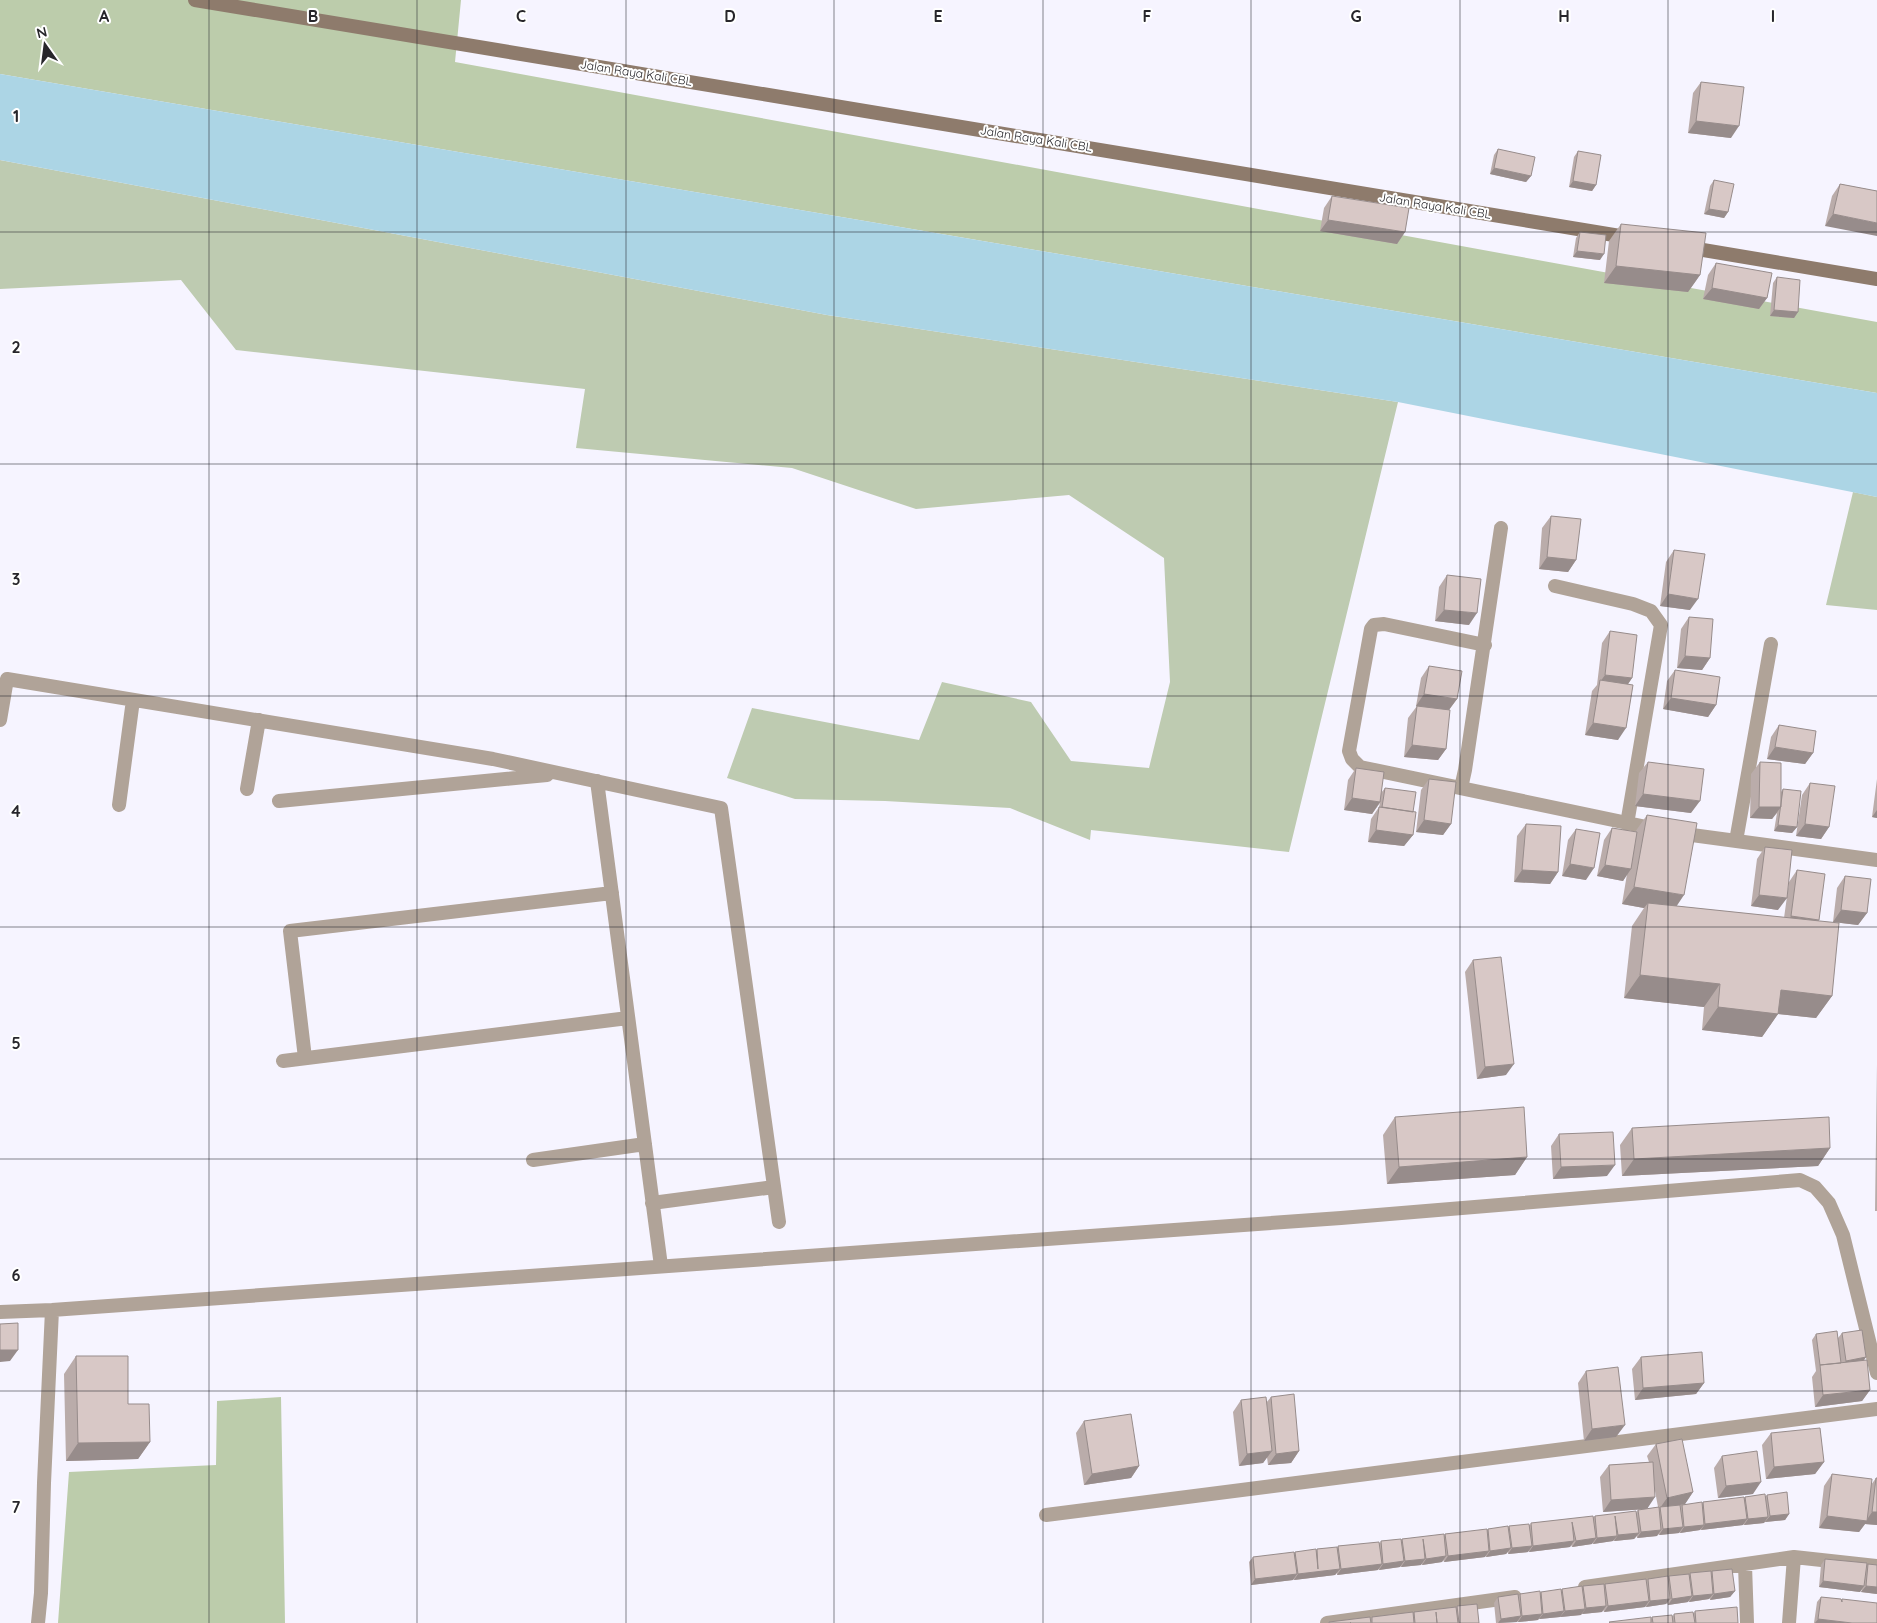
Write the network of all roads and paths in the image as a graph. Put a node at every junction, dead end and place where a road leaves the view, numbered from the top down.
1 (195, 0) edge
2 (212, 2) edge
3 (1641, 240) edge
4 (1670, 244) edge
5 (1877, 279) edge
6 (1501, 528) dead end
7 (1555, 586) dead end
8 (1771, 644) dead end
9 (1485, 645) junction
10 (133, 700) junction
11 (0, 720) edge
12 (260, 720) junction
13 (562, 774) junction
14 (597, 781) junction
15 (1461, 788) junction
16 (248, 789) dead end
17 (279, 801) dead end
18 (119, 805) dead end
19 (1627, 824) junction
20 (1736, 841) junction
21 (1877, 860) edge
22 (612, 893) junction
23 (628, 1018) junction
24 (305, 1058) junction
25 (283, 1061) dead end
26 (644, 1144) junction
27 (533, 1160) dead end
28 (774, 1187) junction
29 (652, 1203) junction
30 (779, 1222) dead end
31 (660, 1266) junction
32 (52, 1310) junction
33 (0, 1312) edge
34 (1877, 1374) edge
35 (1877, 1408) edge
36 (1046, 1515) dead end
37 (1794, 1557) junction
38 (1745, 1566) junction
39 (1877, 1566) edge
40 (1572, 1589) edge
41 (1524, 1596) edge
42 (38, 1623) edge
43 (1327, 1623) edge
44 (1747, 1623) edge
45 (1789, 1623) edge

1 - 2 main road, Jalan Raya Kali CBL
2 - 3 main road, Jalan Raya Kali CBL
4 - 5 main road
6 - 9 street
7 - 19 street
8 - 20 street
9 - 15 street
9 - 15 street
10 - 11 street
10 - 12 street
10 - 18 street
12 - 13 street
12 - 16 street
13 - 14 street
13 - 17 street
14 - 22 street
14 - 28 street
15 - 19 street
19 - 20 street
20 - 21 street
22 - 23 street
22 - 24 street
23 - 24 street
23 - 26 street
24 - 25 street
26 - 27 street
26 - 29 street
28 - 29 street
28 - 30 street
29 - 31 street
31 - 32 street
31 - 34 street
32 - 33 street
32 - 42 street
35 - 36 street
37 - 38 street
37 - 39 street
37 - 45 street
38 - 40 street
38 - 44 street
41 - 43 street

